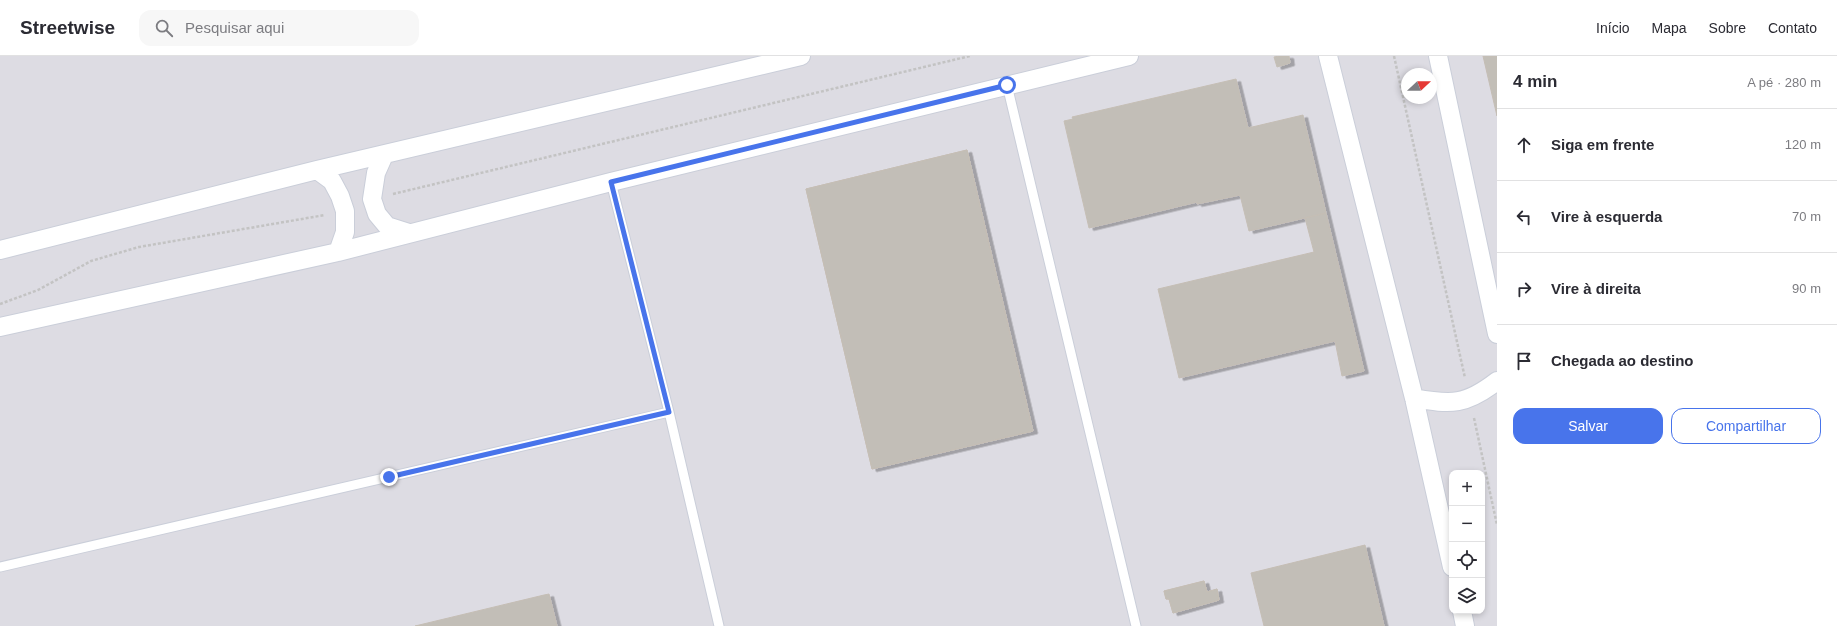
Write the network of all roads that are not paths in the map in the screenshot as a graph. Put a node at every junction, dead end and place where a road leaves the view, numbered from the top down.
1 (802, 56) edge
2 (1129, 56) edge
3 (1328, 56) edge
4 (1438, 56) edge
5 (1007, 85) junction
6 (384, 155) junction
7 (317, 170) junction
8 (611, 182) junction
9 (409, 233) junction
10 (0, 250) edge
11 (338, 252) junction
12 (0, 327) edge
13 (1497, 334) edge
14 (1497, 382) edge
15 (1414, 398) junction
16 (669, 412) junction
17 (1449, 554) edge
18 (0, 567) edge
19 (1463, 614) edge
20 (720, 626) edge
21 (1136, 626) edge
22 (1465, 626) edge

1 - 6 street
2 - 5 street
3 - 15 street
4 - 13 street
5 - 8 street
5 - 21 lane
6 - 7 street
6 - 9 street
7 - 10 street
7 - 11 street
8 - 9 street
8 - 16 lane
9 - 11 street
11 - 12 street
14 - 15 street
15 - 17 street
16 - 18 lane
16 - 20 lane
19 - 22 street

